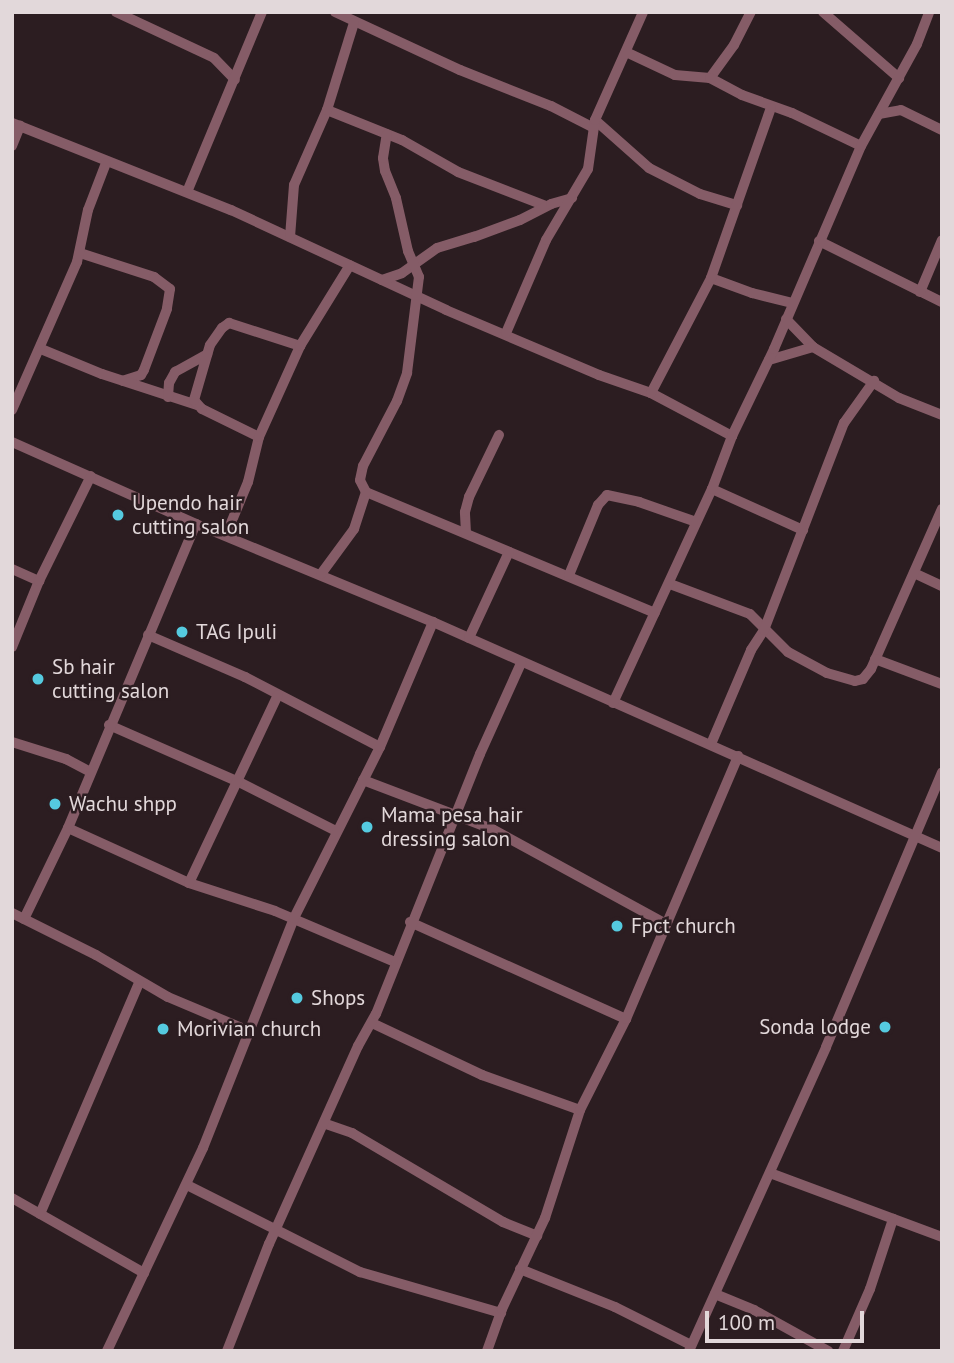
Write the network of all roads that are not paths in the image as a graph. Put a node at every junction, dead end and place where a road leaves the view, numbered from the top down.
1 (262, 12) edge
2 (335, 12) edge
3 (751, 12) edge
4 (822, 12) edge
5 (929, 12) edge
6 (121, 14) edge
7 (639, 14) edge
8 (354, 23) junction
9 (626, 52) junction
10 (710, 78) junction
11 (899, 78) junction
12 (235, 80) junction
13 (771, 108) junction
14 (327, 110) junction
15 (879, 114) junction
16 (16, 124) edge
17 (595, 124) junction
18 (942, 130) edge
19 (387, 134) junction
20 (12, 146) edge
21 (861, 146) junction
22 (106, 163) junction
23 (187, 192) junction
24 (572, 198) junction
25 (737, 205) junction
26 (545, 206) junction
27 (290, 237) junction
28 (942, 240) edge
29 (819, 241) junction
30 (80, 253) junction
31 (415, 264) junction
32 (350, 265) junction
33 (711, 278) junction
34 (382, 280) junction
35 (920, 292) junction
36 (415, 296) junction
37 (942, 302) edge
38 (792, 303) junction
39 (786, 319) junction
40 (506, 333) junction
41 (300, 346) junction
42 (813, 347) junction
43 (40, 349) junction
44 (207, 354) junction
45 (769, 360) junction
46 (123, 381) junction
47 (874, 381) junction
48 (651, 393) junction
49 (168, 397) junction
50 (197, 405) junction
51 (12, 410) edge
52 (942, 415) edge
53 (499, 435) dead end
54 (732, 436) junction
55 (259, 438) junction
56 (12, 442) edge
57 (91, 476) junction
58 (712, 489) junction
59 (366, 492) junction
60 (942, 509) edge
61 (696, 522) junction
62 (196, 524) junction
63 (803, 530) junction
64 (466, 533) junction
65 (226, 536) junction
66 (509, 552) junction
67 (12, 569) edge
68 (914, 573) junction
69 (321, 574) junction
70 (569, 575) junction
71 (39, 581) junction
72 (670, 584) junction
73 (942, 586) edge
74 (655, 612) junction
75 (433, 622) junction
76 (764, 630) junction
77 (148, 635) junction
78 (469, 638) junction
79 (12, 647) edge
80 (875, 659) junction
81 (522, 663) junction
82 (942, 684) edge
83 (278, 695) junction
84 (613, 703) junction
85 (109, 725) junction
86 (12, 742) edge
87 (711, 744) junction
88 (380, 747) junction
89 (738, 756) junction
90 (90, 772) junction
91 (942, 772) edge
92 (362, 780) junction
93 (239, 782) junction
94 (457, 814) junction
95 (68, 828) junction
96 (336, 831) junction
97 (915, 839) junction
98 (942, 848) edge
99 (189, 883) junction
100 (12, 913) edge
101 (294, 918) junction
102 (24, 919) junction
103 (410, 922) junction
104 (666, 924) junction
105 (395, 962) junction
106 (139, 983) junction
107 (626, 1019) junction
108 (372, 1023) junction
109 (249, 1031) junction
110 (580, 1110) junction
111 (326, 1124) junction
112 (770, 1173) junction
113 (187, 1185) junction
114 (12, 1198) edge
115 (40, 1214) junction
116 (893, 1219) junction
117 (276, 1230) junction
118 (537, 1236) junction
119 (942, 1237) edge
120 (520, 1269) junction
121 (144, 1273) junction
122 (715, 1294) junction
123 (500, 1312) junction
124 (690, 1348) edge
125 (107, 1351) edge
126 (227, 1351) edge
127 (487, 1351) edge
128 (828, 1351) edge
129 (843, 1351) edge

1 - 12 street
2 - 8 street
3 - 10 street
4 - 11 street
5 - 11 street
6 - 12 street
7 - 9 street
8 - 14 street
8 - 17 street
9 - 10 street
9 - 17 street
10 - 13 street
11 - 15 street
12 - 23 street
13 - 21 street
13 - 25 street
14 - 19 street
14 - 27 street
15 - 18 street
15 - 21 street
16 - 20 street
16 - 22 street
17 - 24 street
17 - 25 street
19 - 26 street
19 - 31 street
21 - 29 street
22 - 23 street
22 - 30 street
23 - 27 street
24 - 26 street
24 - 40 street
25 - 33 street
26 - 31 street
27 - 32 street
28 - 35 street
29 - 35 street
29 - 38 street
30 - 43 street
30 - 46 street
31 - 34 street
31 - 36 street
32 - 34 street
32 - 41 street
33 - 38 street
33 - 48 street
34 - 36 street
35 - 37 street
36 - 40 street
36 - 59 street
38 - 39 street
39 - 42 street
39 - 45 street
40 - 48 street
41 - 44 street
41 - 55 street
42 - 45 street
42 - 47 street
43 - 46 street
43 - 51 street
44 - 49 street
44 - 50 street
45 - 54 street
46 - 49 street
47 - 52 street
47 - 63 street
48 - 54 street
49 - 50 street
50 - 55 street
53 - 64 street
54 - 58 street
55 - 65 street
56 - 57 street
57 - 62 street
57 - 71 street
58 - 61 street
58 - 63 street
59 - 64 street
59 - 69 street
60 - 68 street
61 - 70 street
61 - 72 street
62 - 65 street
62 - 77 street
63 - 76 street
64 - 66 street
65 - 69 street
66 - 70 street
66 - 78 street
67 - 71 street
68 - 73 street
68 - 80 street
69 - 75 street
70 - 74 street
71 - 79 street
72 - 74 street
72 - 76 street
74 - 84 street
75 - 78 street
75 - 88 street
76 - 80 street
76 - 87 street
77 - 83 street
77 - 85 street
78 - 81 street
80 - 82 street
81 - 84 street
81 - 94 street
83 - 88 street
83 - 93 street
84 - 87 street
85 - 90 street
85 - 93 street
86 - 90 street
87 - 89 street
88 - 92 street
89 - 97 street
89 - 104 street
90 - 95 street
91 - 97 street
92 - 94 street
92 - 96 street
93 - 96 street
93 - 99 street
94 - 103 street
94 - 104 street
95 - 99 street
95 - 102 street
96 - 101 street
97 - 98 street
97 - 112 street
99 - 101 street
100 - 102 street
101 - 105 street
101 - 109 street
102 - 106 street
103 - 105 street
103 - 107 street
104 - 107 street
105 - 108 street
106 - 109 street
106 - 115 street
107 - 110 street
108 - 110 street
108 - 111 street
109 - 113 street
110 - 118 street
111 - 117 street
111 - 118 street
112 - 116 street
112 - 122 street
113 - 117 street
113 - 121 street
114 - 115 street
115 - 121 street
116 - 119 street
116 - 129 street
117 - 123 street
117 - 126 street
118 - 120 street
120 - 123 street
120 - 124 street
121 - 125 street
122 - 124 street
122 - 128 street
123 - 127 street

